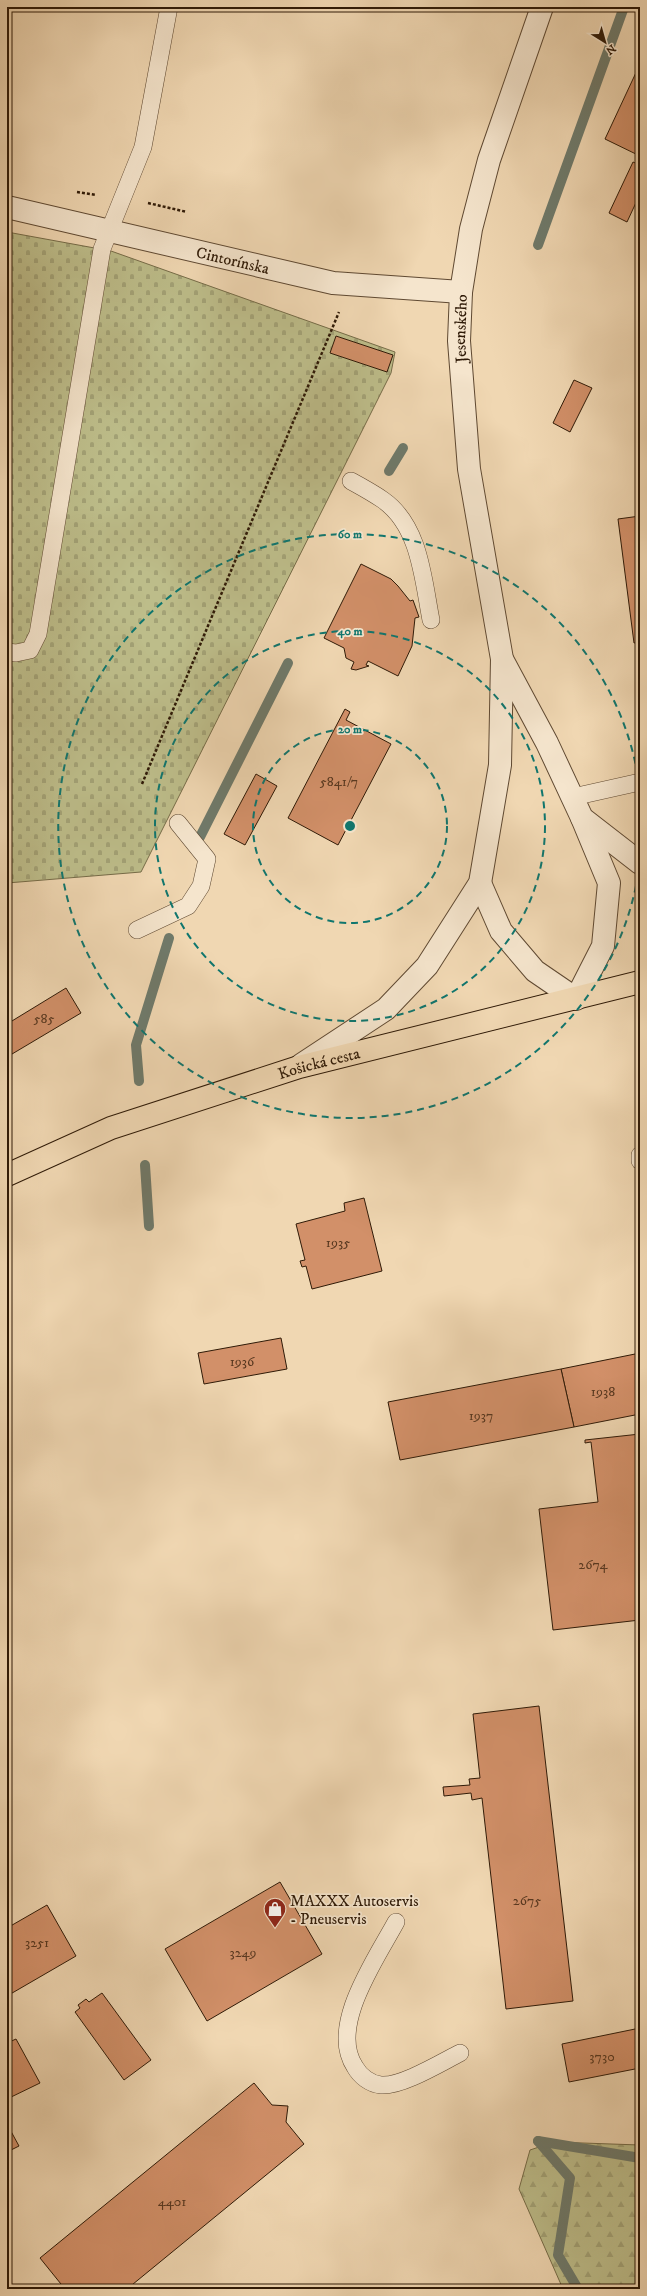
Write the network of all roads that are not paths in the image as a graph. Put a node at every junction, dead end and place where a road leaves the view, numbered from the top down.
1 (169, 7) edge
2 (542, 7) edge
3 (7, 207) edge
4 (109, 230) junction
5 (461, 292) junction
6 (351, 481) dead end
7 (431, 620) dead end
8 (7, 652) edge
9 (502, 659) junction
10 (640, 782) edge
11 (573, 797) junction
12 (582, 818) junction
13 (178, 823) dead end
14 (640, 863) edge
15 (480, 883) junction
16 (137, 930) dead end
17 (640, 982) edge
18 (576, 999) junction
19 (299, 1067) junction
20 (640, 1155) edge
21 (640, 1161) edge
22 (7, 1175) edge
23 (396, 1922) dead end
24 (460, 2053) dead end

1 - 4 lane
2 - 5 street, Jesenského
3 - 4 street, Cintorínska
4 - 5 street, Cintorínska
4 - 8 lane
5 - 9 street, Jesenského
6 - 7 lane
9 - 11 street
9 - 15 street
10 - 11 lane
11 - 12 street
12 - 14 street
12 - 18 street
13 - 16 lane
15 - 18 street
15 - 19 street
17 - 18 main road, Košická cesta
18 - 19 main road, Košická cesta
19 - 22 main road, Košická cesta
20 - 21 lane
23 - 24 lane

